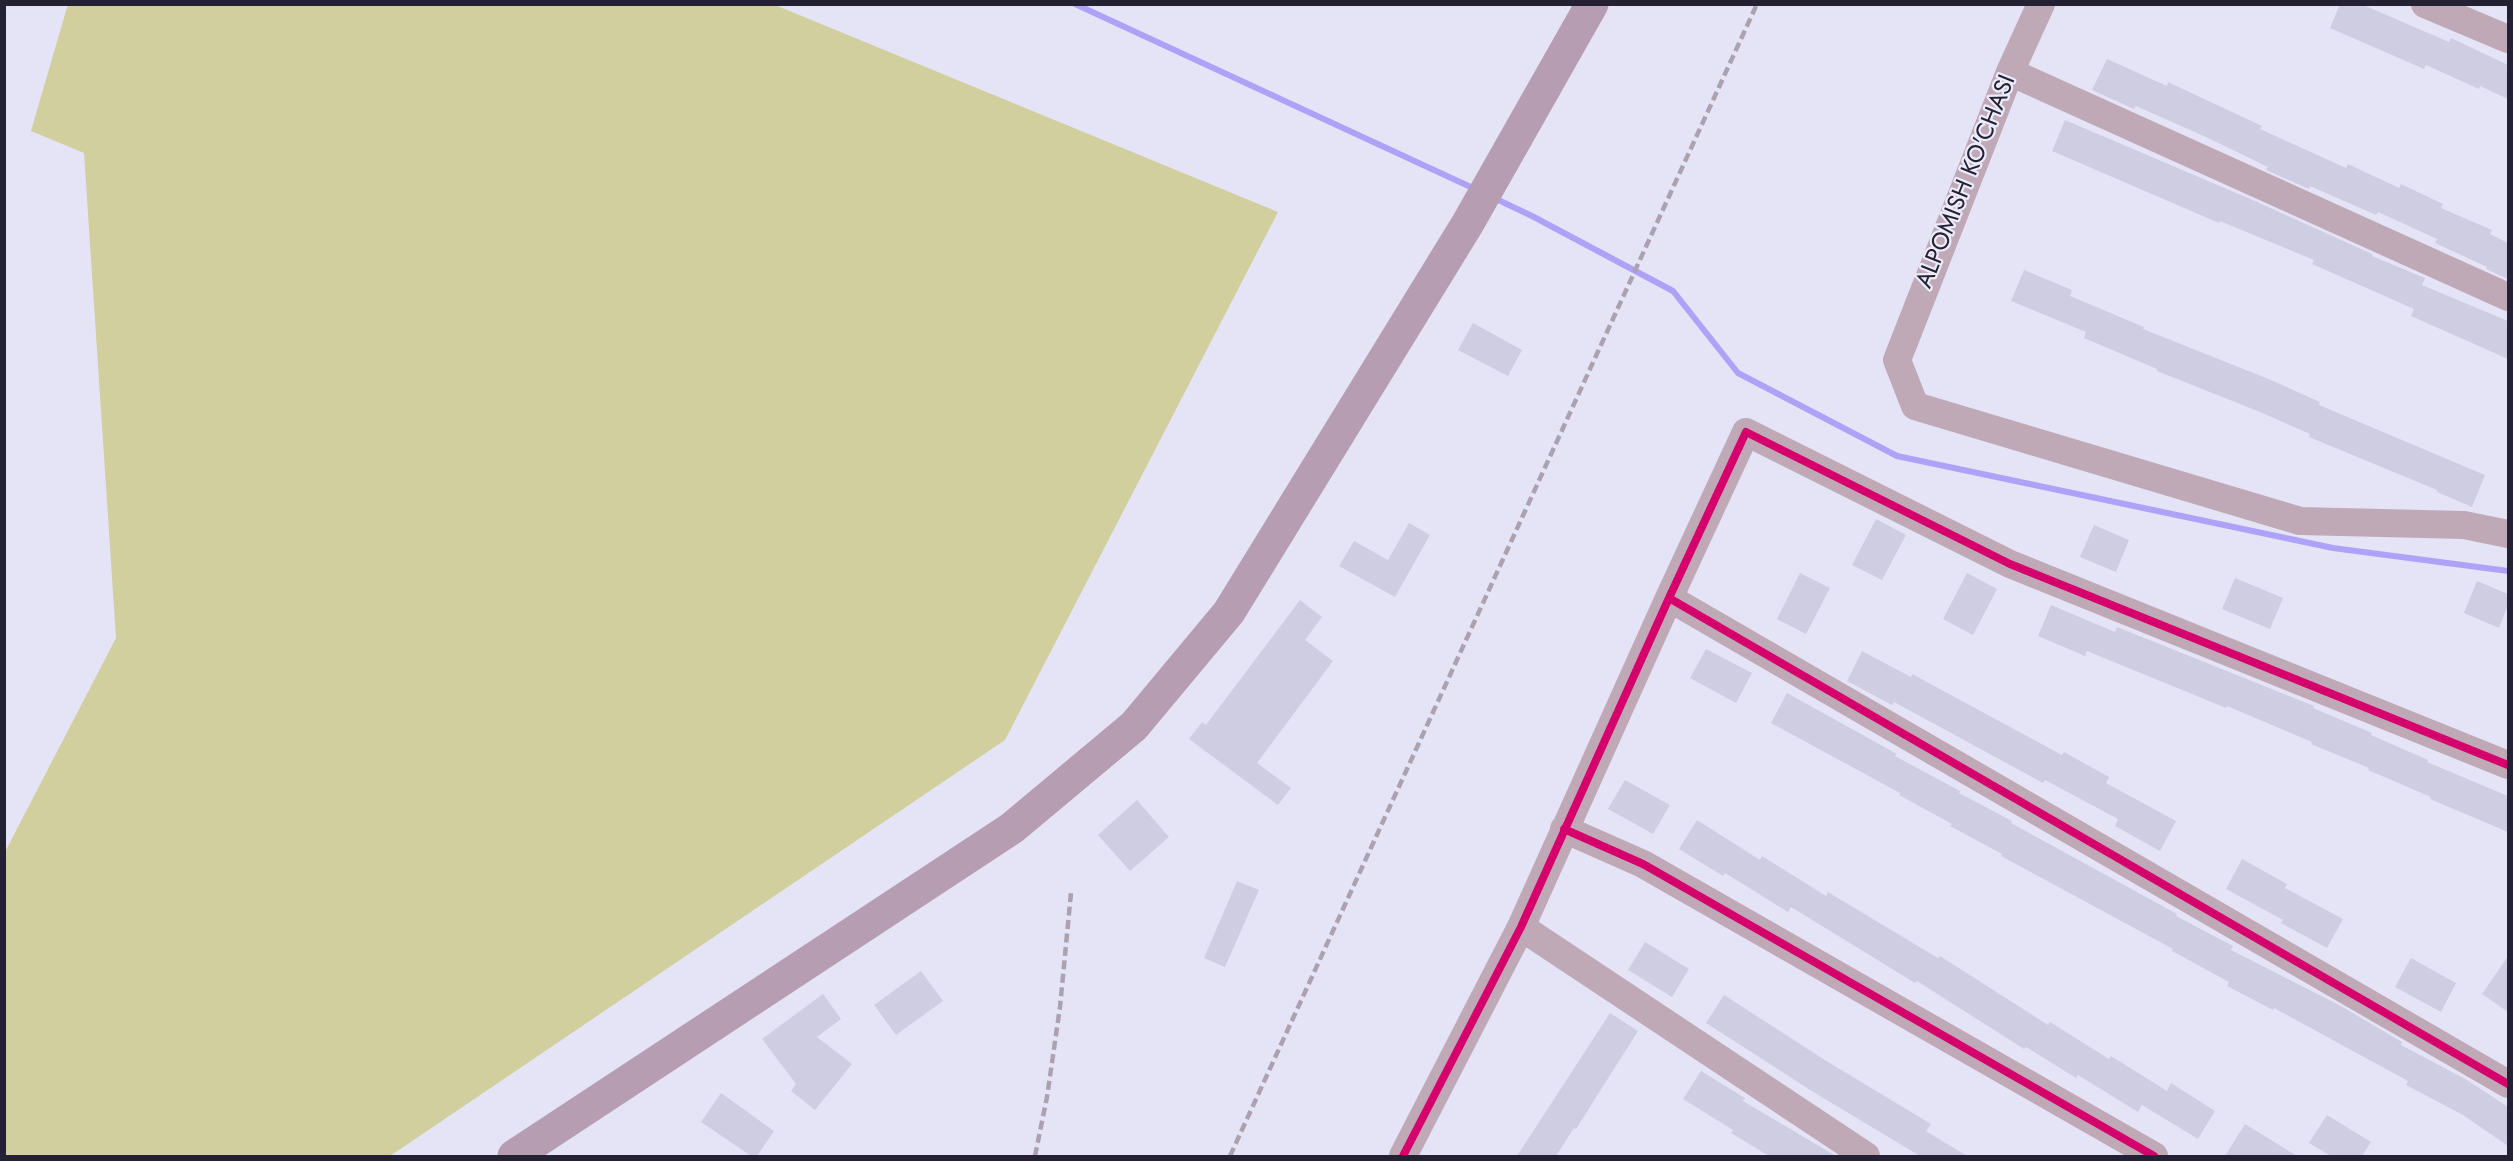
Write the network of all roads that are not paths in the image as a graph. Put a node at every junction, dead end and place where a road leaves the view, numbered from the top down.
1 (1592, 4) edge
2 (2041, 4) edge
3 (2425, 4) edge
4 (2508, 39) edge
5 (2010, 72) junction
6 (2508, 297) edge
7 (2508, 534) edge
8 (1668, 598) junction
9 (2508, 765) edge
10 (1564, 829) junction
11 (1521, 927) junction
12 (2508, 1084) edge
13 (1409, 1154) edge
14 (514, 1156) edge
15 (1866, 1156) edge
16 (2154, 1156) edge

1 - 14 main road
2 - 5 street, ALPOMISH KO'CHASI
3 - 4 street
5 - 6 street
5 - 7 street, ALPOMISH KO'CHASI
8 - 9 street
8 - 10 street
8 - 12 street
10 - 11 street
10 - 16 street
11 - 13 street
11 - 15 street

